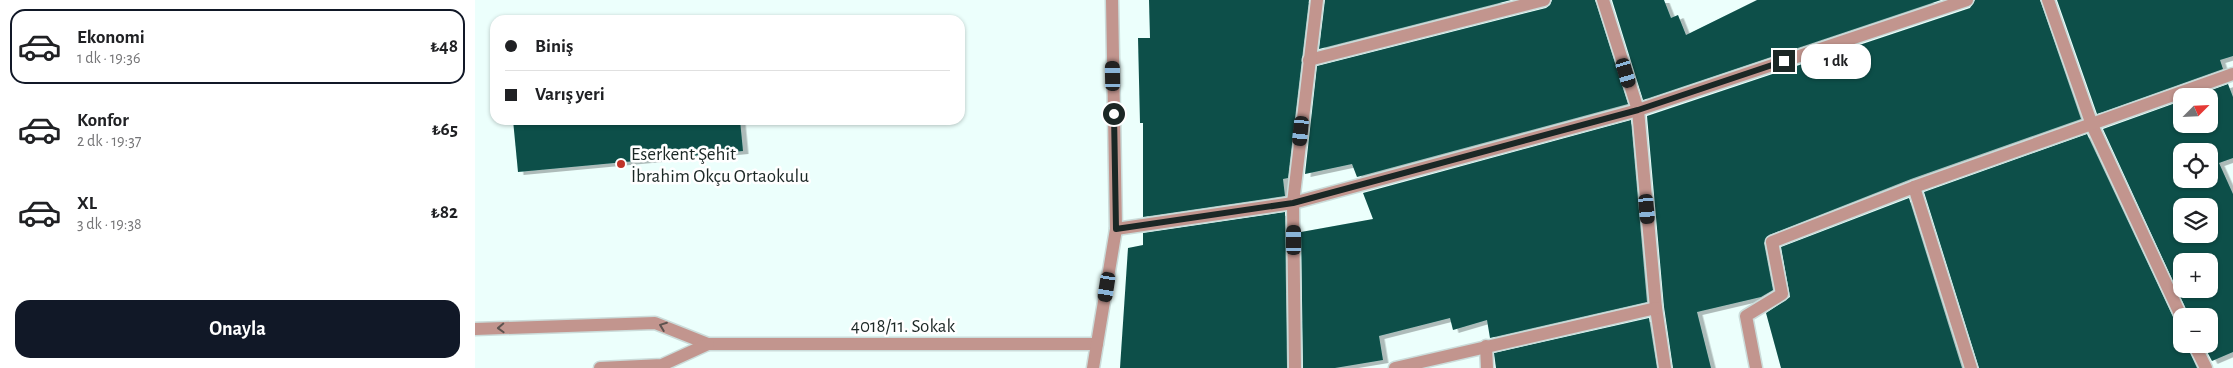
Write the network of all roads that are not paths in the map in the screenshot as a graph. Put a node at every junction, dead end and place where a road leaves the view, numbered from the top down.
1 (1112, 0) edge
2 (1317, 0) edge
3 (1544, 0) edge
4 (1603, 0) edge
5 (1967, 0) edge
6 (2048, 0) edge
7 (1309, 60) junction
8 (2233, 74) edge
9 (1638, 110) junction
10 (2092, 125) junction
11 (1914, 187) junction
12 (1293, 203) junction
13 (1116, 229) junction
14 (1656, 308) junction
15 (2177, 308) edge
16 (475, 329) edge
17 (708, 344) junction
18 (1097, 344) junction
19 (1486, 346) junction
20 (2198, 353) edge
21 (600, 368) edge
22 (1093, 368) edge
23 (1295, 368) edge
24 (1395, 368) edge
25 (1487, 368) edge
26 (1665, 368) edge
27 (1756, 368) edge
28 (1971, 368) edge
29 (2205, 368) edge

1 - 13 street
2 - 7 street
3 - 7 street
4 - 9 street
5 - 9 street
6 - 10 street
7 - 12 street
8 - 10 street
9 - 12 street
9 - 14 street
10 - 11 street
10 - 15 street
11 - 27 street
11 - 28 street
12 - 13 street
12 - 23 street
13 - 18 street
14 - 19 street
14 - 26 street
17 -> 16 street, 4018/11. Sokak
17 - 18 street, 4018/11. Sokak
17 - 21 street, 4018/11. Sokak
18 - 22 street
19 - 24 street
19 - 25 street
20 - 29 street

